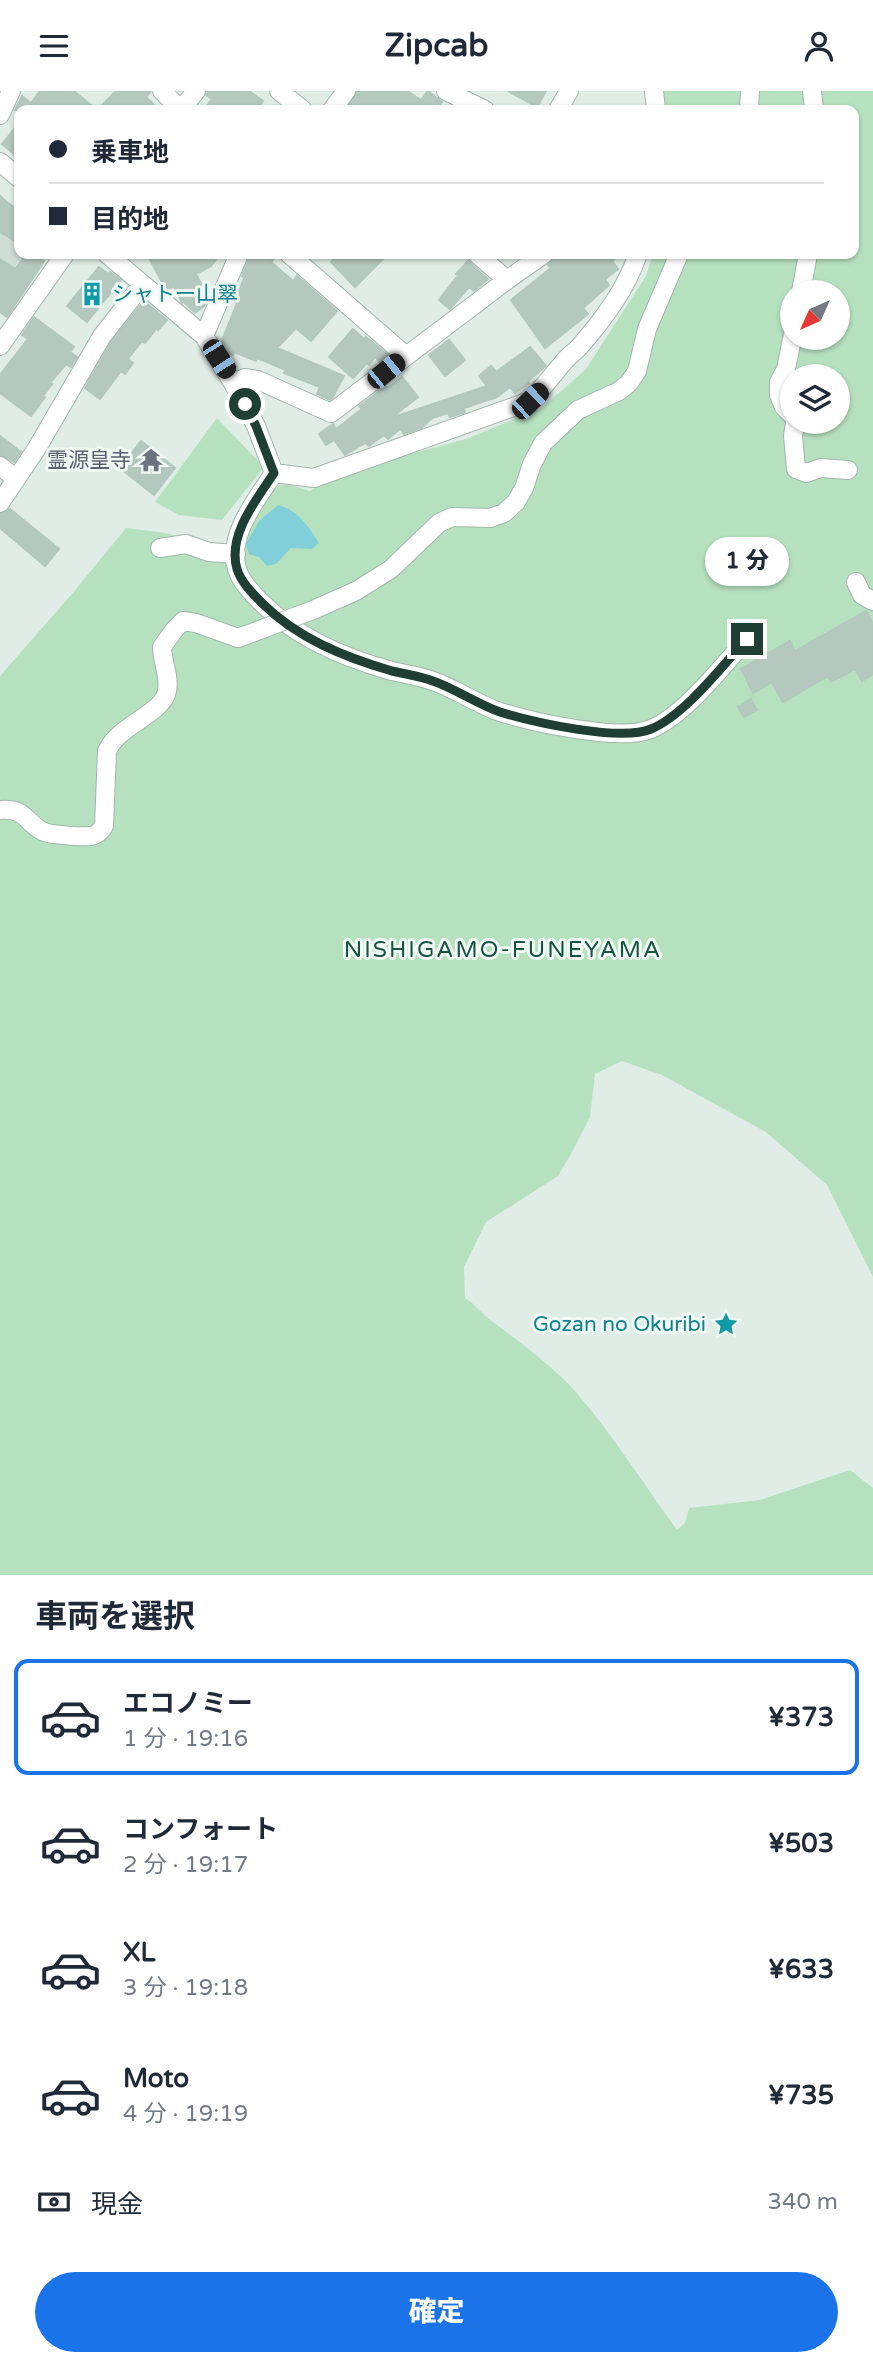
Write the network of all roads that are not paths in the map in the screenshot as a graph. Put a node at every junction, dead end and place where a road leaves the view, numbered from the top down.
1 (11, 91) edge
2 (162, 91) edge
3 (196, 91) edge
4 (279, 91) edge
5 (446, 91) edge
6 (176, 105) edge
7 (185, 105) edge
8 (297, 105) edge
9 (475, 105) edge
10 (0, 115) edge
11 (0, 162) edge
12 (14, 174) edge
13 (61, 259) edge
14 (113, 259) edge
15 (237, 259) edge
16 (295, 259) edge
17 (483, 259) edge
18 (537, 259) edge
19 (636, 259) edge
20 (677, 259) edge
21 (807, 259) edge
22 (507, 280) junction
23 (803, 280) edge
24 (142, 285) junction
25 (204, 336) junction
26 (0, 346) edge
27 (405, 355) junction
28 (780, 380) edge
29 (233, 383) junction
30 (780, 397) edge
31 (793, 434) edge
32 (0, 466) edge
33 (848, 470) dead end
34 (274, 473) junction
35 (16, 479) junction
36 (0, 503) edge
37 (160, 548) dead end
38 (236, 555) junction
39 (873, 587) edge
40 (873, 601) edge
41 (747, 639) dead end
42 (0, 810) edge

1 - 10 street
2 - 6 street
3 - 7 street
4 - 8 street
5 - 9 street
11 - 12 street
13 - 26 street
14 - 24 street
15 - 25 street
16 - 27 street
17 - 22 street
18 - 22 street
19 - 34 street
20 - 42 street, bridge
21 - 23 street
22 - 27 street
24 - 25 street
24 - 35 street
25 - 29 street
27 - 29 street
28 - 30 street
29 - 34 street
31 - 33 street
32 - 35 street
34 - 38 street
35 - 36 street
37 - 38 street
38 - 41 street
39 - 40 street

